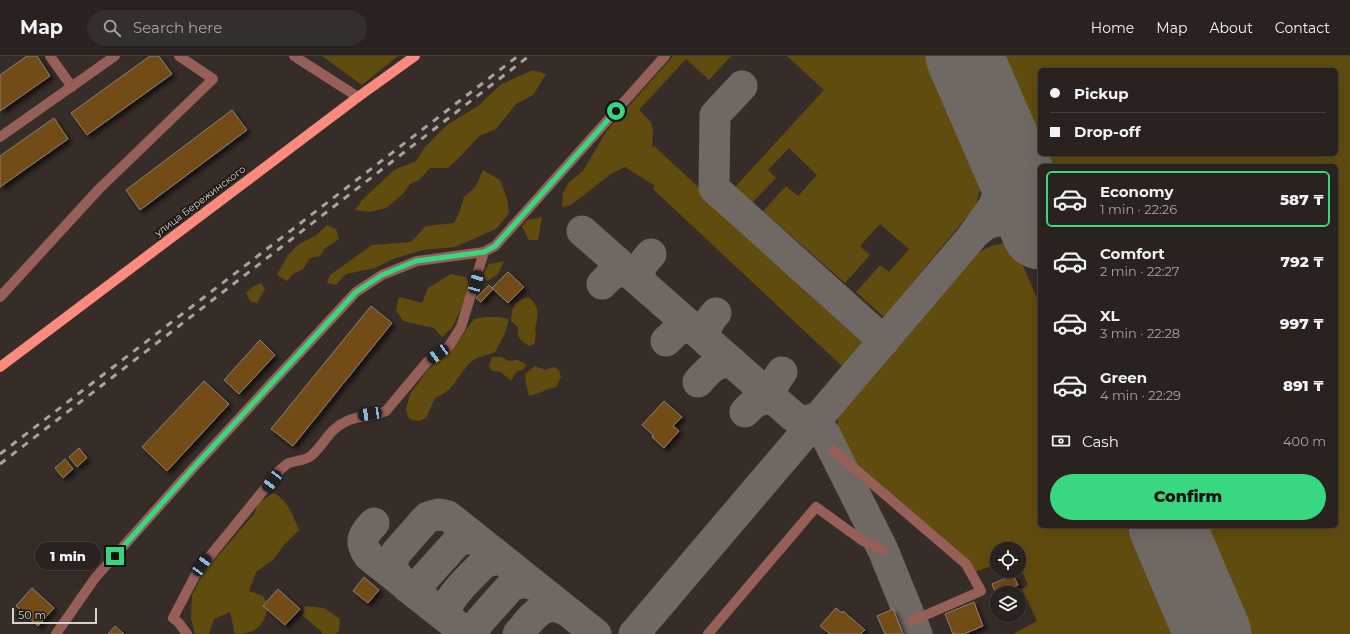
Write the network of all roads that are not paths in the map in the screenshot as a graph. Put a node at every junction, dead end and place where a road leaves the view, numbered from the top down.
1 (50, 56) edge
2 (115, 56) edge
3 (179, 56) edge
4 (294, 56) edge
5 (415, 56) edge
6 (665, 56) edge
7 (72, 86) junction
8 (358, 97) junction
9 (0, 137) edge
10 (484, 252) junction
11 (0, 297) edge
12 (0, 367) edge
13 (833, 450) dead end
14 (883, 550) dead end
15 (912, 621) dead end
16 (56, 634) edge
17 (187, 634) edge
18 (708, 634) edge

1 - 7 street
2 - 7 street
3 - 11 street
4 - 8 street
5 - 8 main road, улица Бережинского
6 - 10 street
7 - 9 street
8 - 12 main road, улица Бережинского
10 - 16 street
10 - 17 street
13 - 15 street
14 - 18 street

